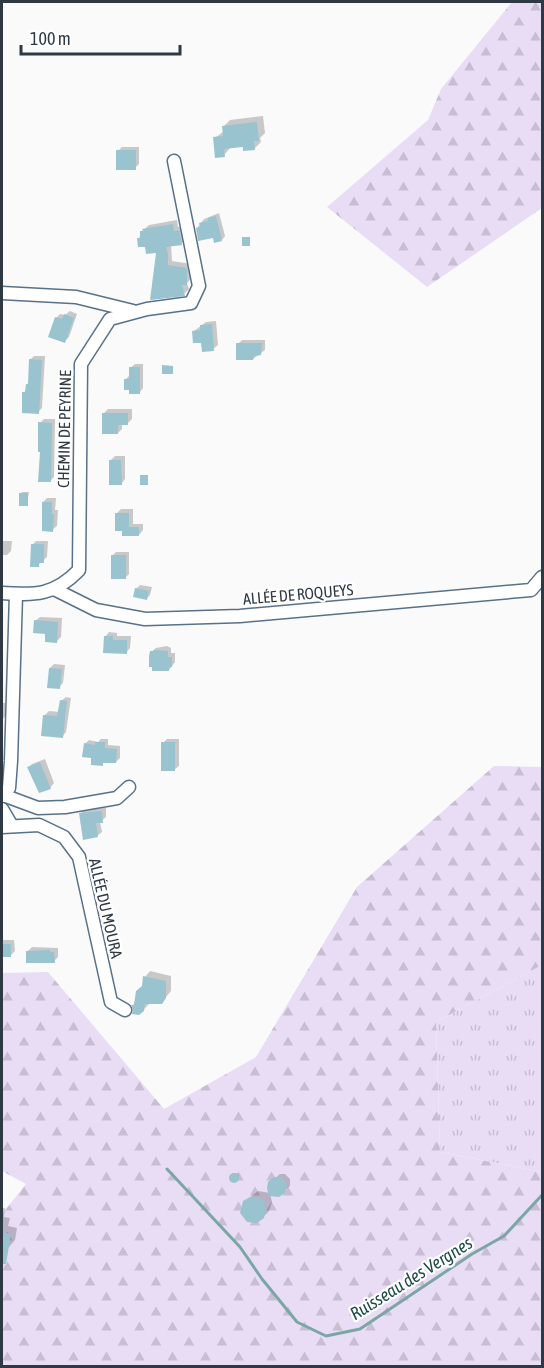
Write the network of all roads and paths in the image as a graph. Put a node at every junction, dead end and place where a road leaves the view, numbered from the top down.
1 (174, 161) dead end
2 (2, 293) edge
3 (137, 312) junction
4 (543, 577) edge
5 (54, 588) junction
6 (2, 593) edge
7 (16, 594) junction
8 (6, 760) edge
9 (129, 787) dead end
10 (2, 795) edge
11 (2, 808) edge
12 (7, 826) edge
13 (125, 1010) dead end

1 - 3 street, CHEMIN DE PEYRINE
2 - 3 street
3 - 5 street, CHEMIN DE PEYRINE
4 - 5 street, ALLÉE DE ROQUEYS
5 - 7 street
6 - 7 street
7 - 8 street
8 - 10 street
9 - 10 street
11 - 12 street
12 - 13 street, ALLÉE DU MOURA

